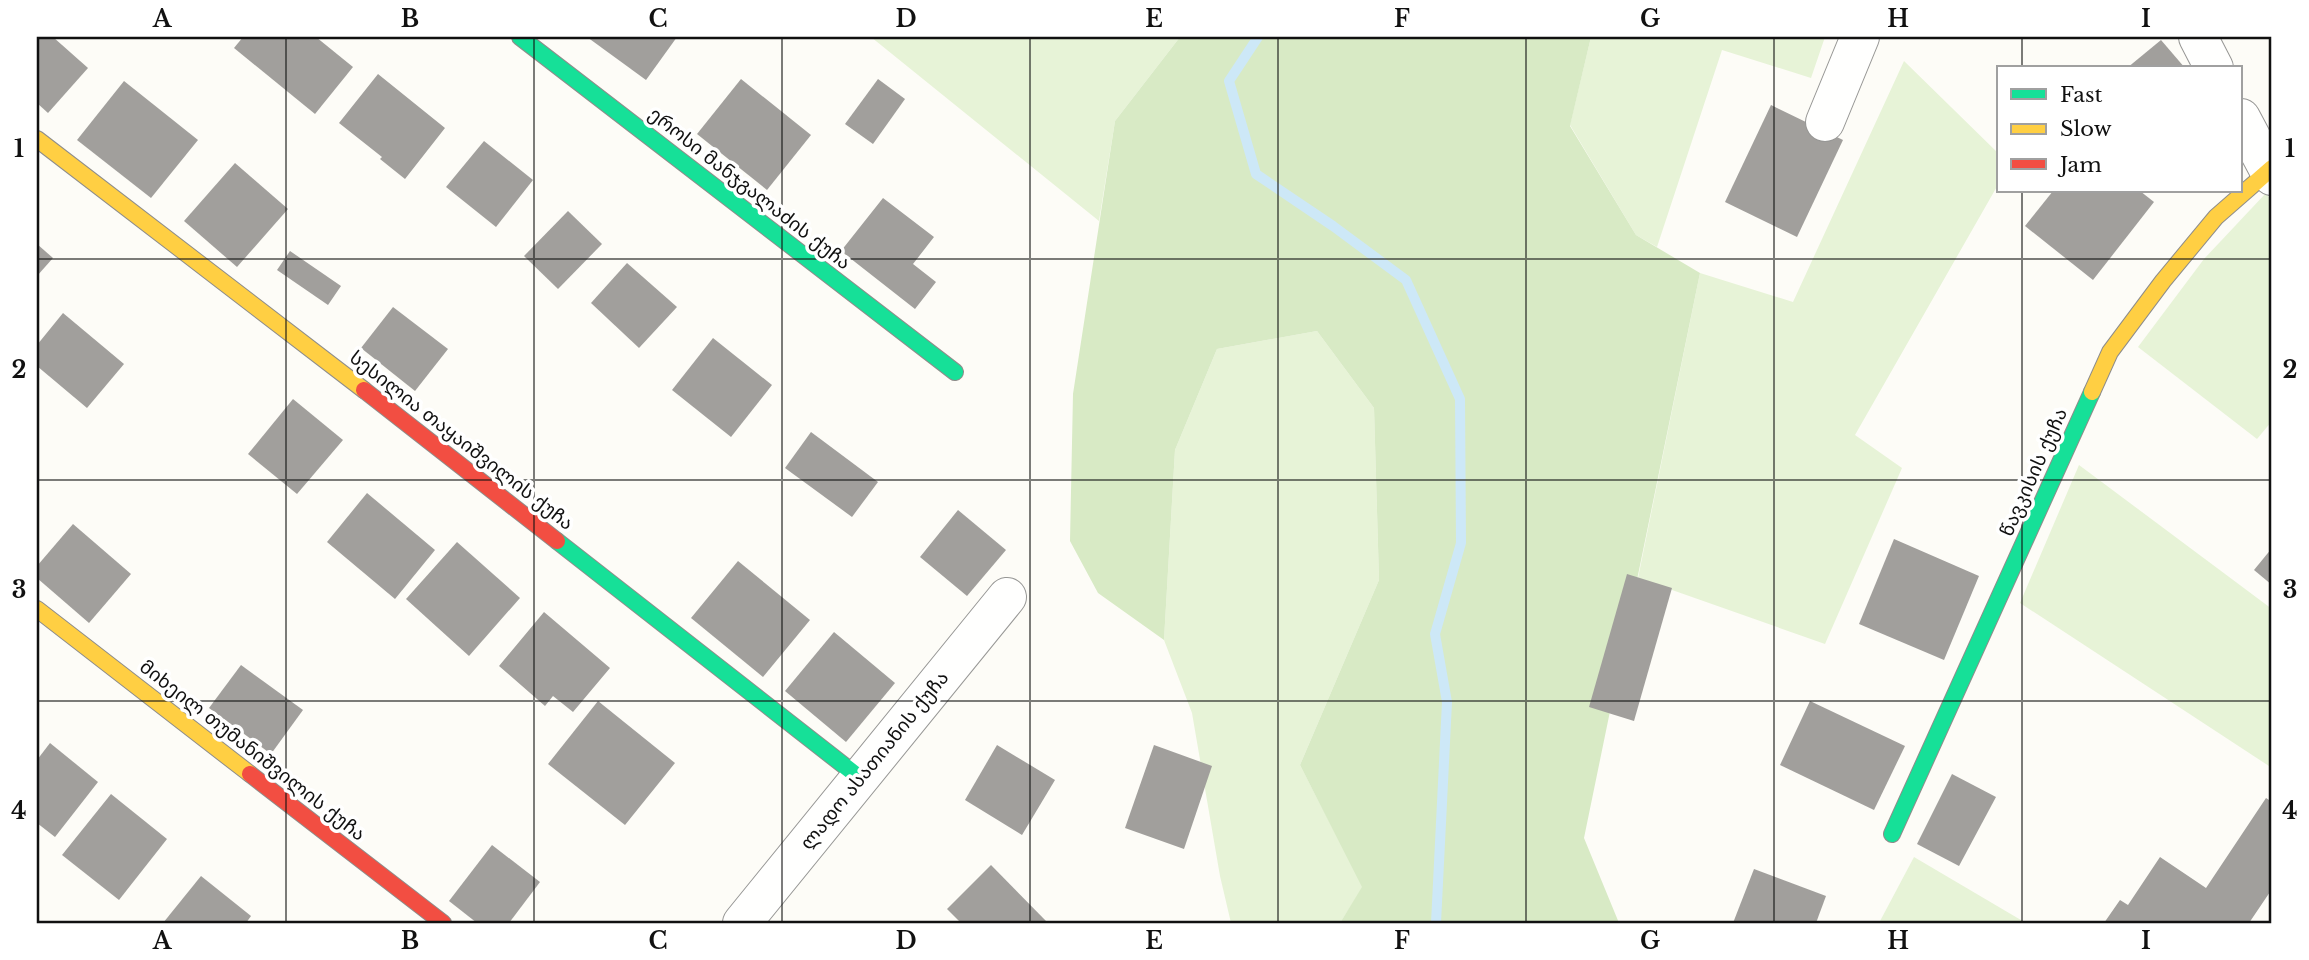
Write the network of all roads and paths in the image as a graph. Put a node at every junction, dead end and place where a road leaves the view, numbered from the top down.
1 (520, 37) edge
2 (1860, 37) edge
3 (2198, 37) edge
4 (2213, 66) edge
5 (2242, 120) edge
6 (1825, 122) dead end
7 (37, 139) edge
8 (2271, 172) edge
9 (955, 372) dead end
10 (1007, 597) dead end
11 (37, 610) edge
12 (860, 778) junction
13 (1892, 834) dead end
14 (443, 923) edge
15 (742, 923) edge

1 - 9 street, ეროსი მანჯგალაძის ქუჩა
2 - 6 street
3 - 4 street
5 - 8 street
7 - 12 street, სესილია თაყაიშვილის ქუჩა
8 - 13 street, წავკისის ქუჩა
10 - 12 street, ლადო ასათიანის ქუჩა
11 - 14 street, მიხეილ თუმანიშვილის ქუჩა
12 - 15 street, ლადო ასათიანის ქუჩა

